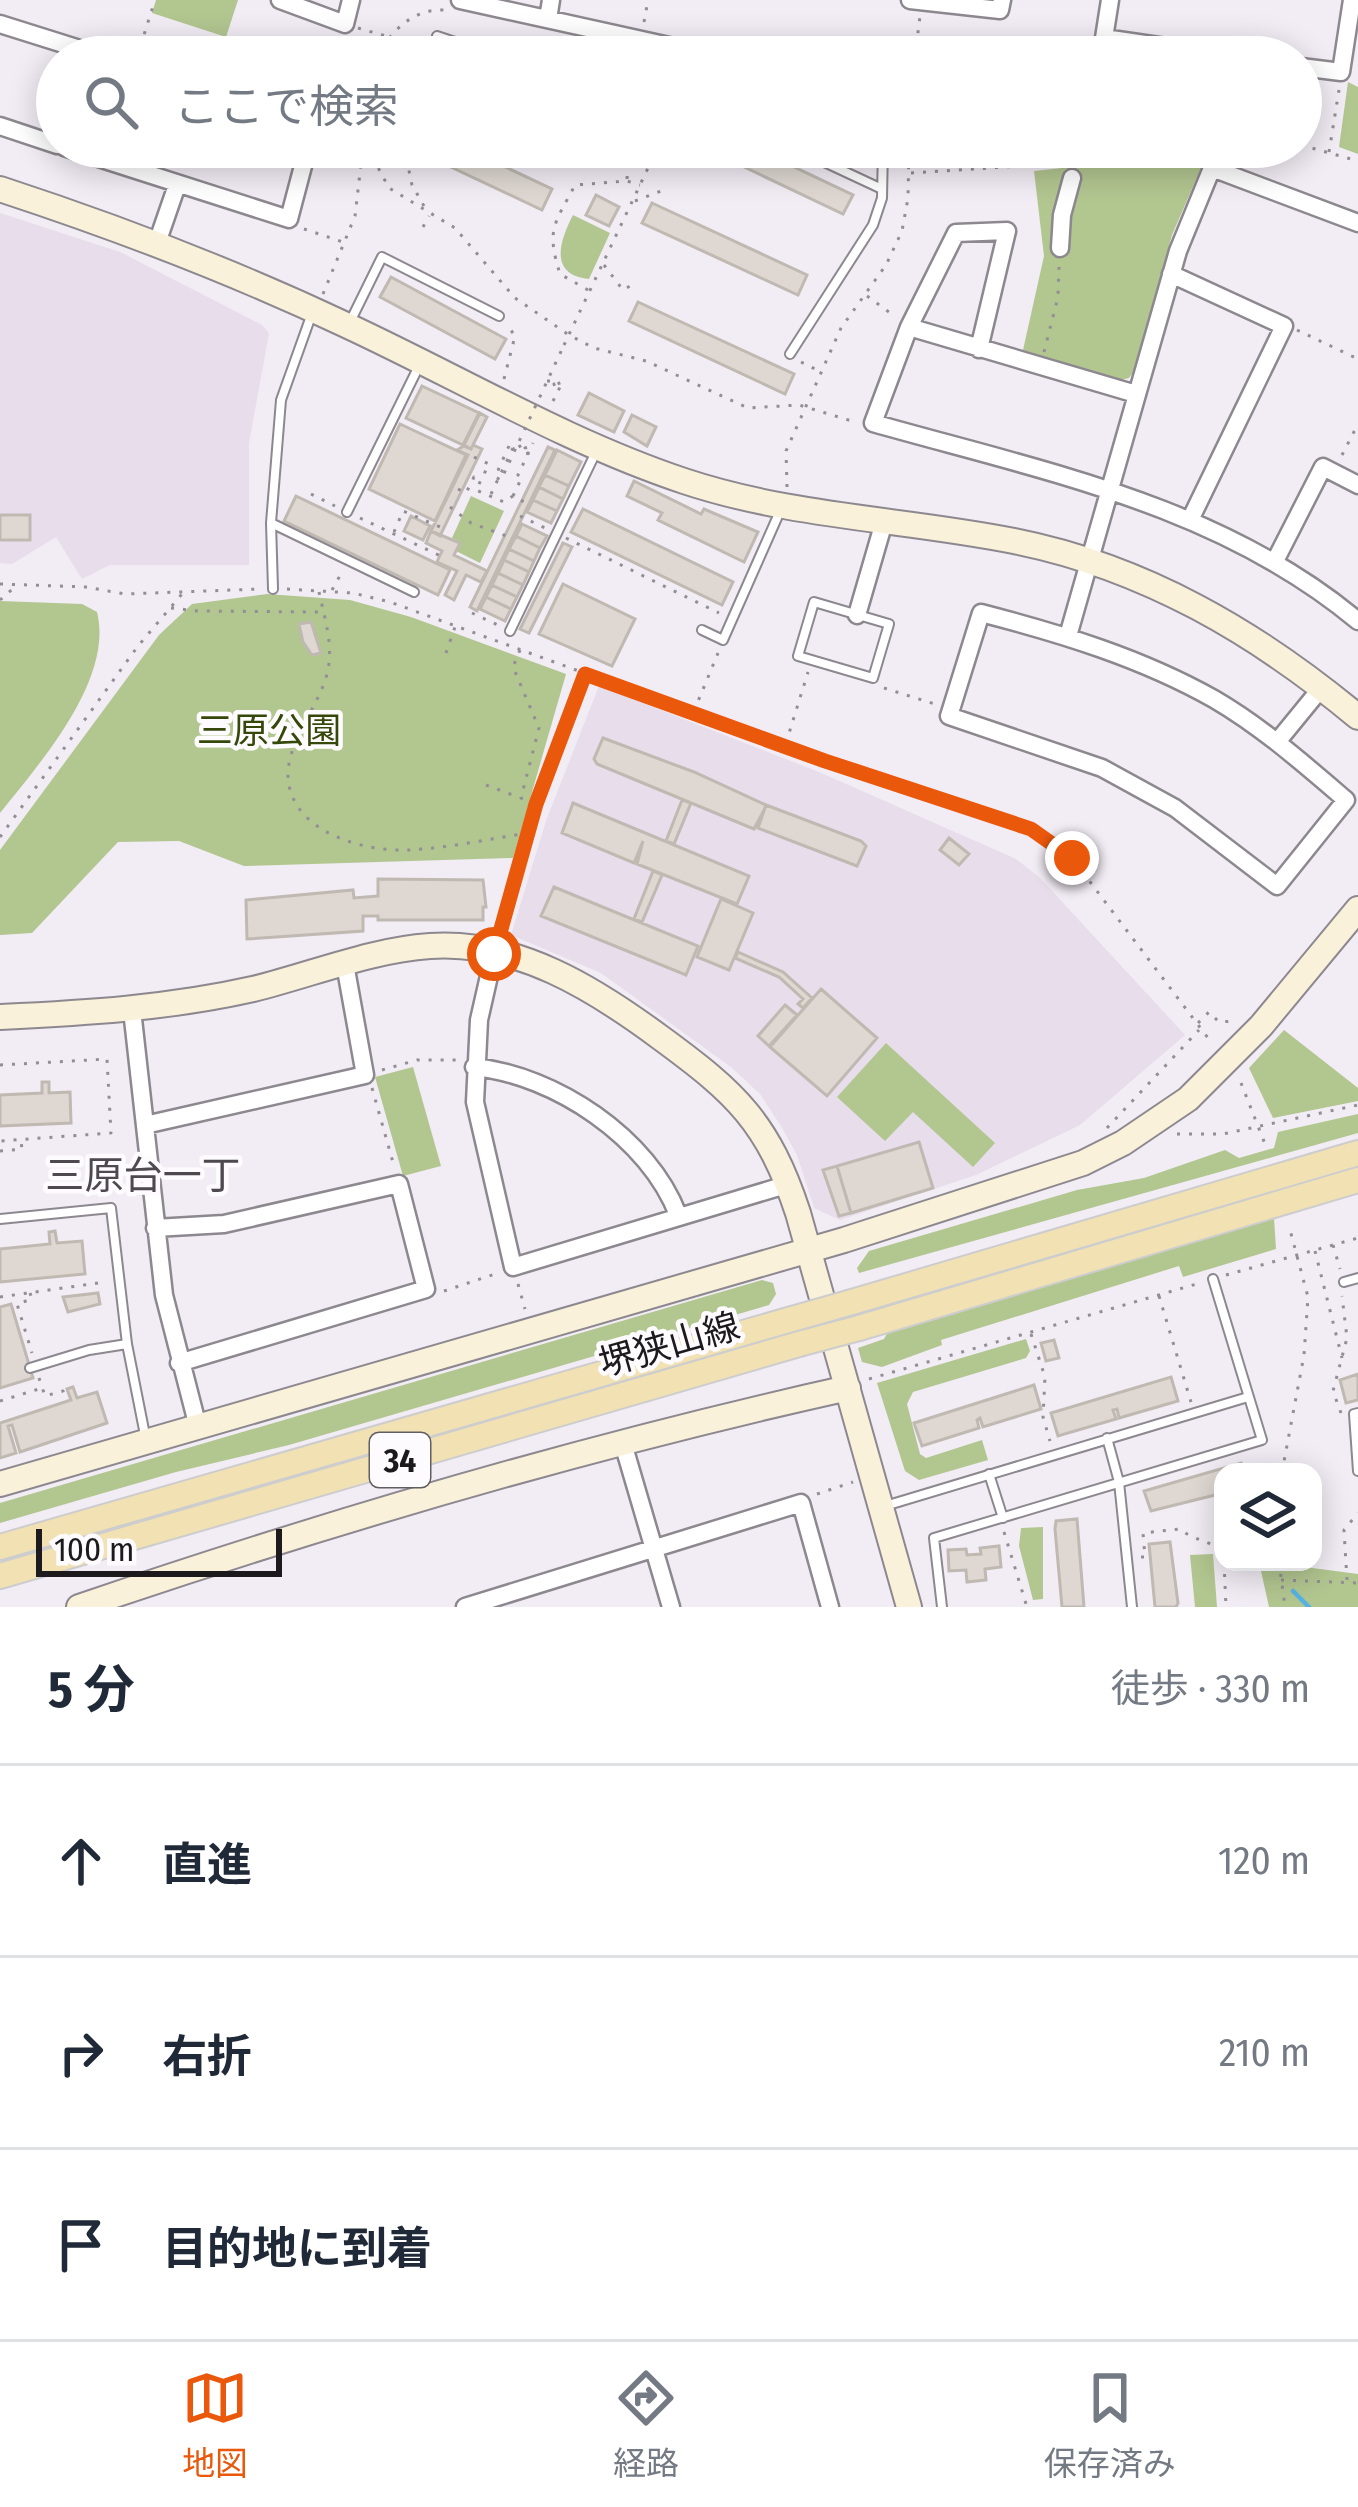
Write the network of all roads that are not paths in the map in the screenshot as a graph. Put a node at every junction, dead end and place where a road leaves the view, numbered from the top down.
1 (280, 0) edge
2 (351, 0) edge
3 (551, 0) edge
4 (1002, 0) edge
5 (1110, 0) edge
6 (1352, 0) edge
7 (916, 2) edge
8 (459, 6) edge
9 (548, 20) junction
10 (0, 24) edge
11 (612, 34) joint
12 (38, 36) edge
13 (622, 36) edge
14 (1104, 36) edge
15 (1322, 70) edge
16 (0, 126) edge
17 (36, 138) edge
18 (128, 168) edge
19 (302, 168) edge
20 (836, 168) edge
21 (882, 168) edge
22 (1211, 168) edge
23 (1214, 168) edge
24 (1072, 178) road end
25 (177, 184) junction
26 (0, 189) edge
27 (882, 189) junction
28 (1358, 223) edge
29 (157, 243) junction
30 (1060, 248) road end
31 (1171, 274) junction
32 (318, 304) junction
33 (499, 316) road end
34 (349, 326) junction
35 (909, 327) junction
36 (980, 349) junction
37 (790, 354) road end
38 (421, 361) junction
39 (1136, 394) junction
40 (598, 447) junction
41 (1358, 485) edge
42 (1109, 490) junction
43 (784, 499) junction
44 (347, 512) road end
45 (1191, 518) junction
46 (884, 522) junction
47 (271, 523) junction
48 (750, 549) dead end
49 (760, 554) junction
50 (1275, 561) junction
51 (1089, 562) junction
52 (273, 589) road end
53 (414, 592) dead end
54 (857, 615) junction
55 (1358, 621) edge
56 (702, 630) dead end
57 (510, 631) road end
58 (1068, 636) junction
59 (1322, 687) junction
60 (1358, 717) edge
61 (1277, 742) junction
62 (1358, 909) edge
63 (494, 954) junction
64 (345, 964) junction
65 (132, 1010) junction
66 (0, 1017) edge
67 (475, 1064) junction
68 (145, 1125) junction
69 (1358, 1154) edge
70 (1358, 1180) edge
71 (789, 1184) junction
72 (678, 1215) junction
73 (0, 1219) edge
74 (155, 1228) junction
75 (808, 1250) junction
76 (1358, 1278) edge
77 (1213, 1279) road end
78 (1344, 1282) road end
79 (796, 1331) junction
80 (127, 1344) junction
81 (178, 1363) junction
82 (34, 1368) road end
83 (855, 1385) junction
84 (1248, 1397) junction
85 (1356, 1414) edge
86 (198, 1426) junction
87 (1107, 1438) junction
88 (622, 1440) junction
89 (146, 1441) junction
90 (1358, 1471) edge
91 (989, 1474) junction
92 (1119, 1482) junction
93 (0, 1484) edge
94 (884, 1507) junction
95 (1002, 1518) junction
96 (7, 1544) edge
97 (92, 1550) junction
98 (653, 1550) junction
99 (0, 1576) edge
100 (0, 1592) edge
101 (79, 1607) edge
102 (465, 1607) edge
103 (671, 1607) edge
104 (830, 1607) edge
105 (909, 1607) edge
106 (942, 1607) edge
107 (1132, 1607) edge

1 - 2 street
3 - 9 street
4 - 7 street
5 - 14 street
6 - 15 street
8 - 9 street
9 - 11 street
10 - 12 street
11 - 13 street
16 - 17 street
18 - 25 street
19 - 25 street
20 - 27 lane
21 - 27 lane
22 - 31 street
23 - 28 street
24 - 30 street
25 - 29 street
26 - 29 street
27 - 37 lane
29 - 32 street
31 - 39 street
31 - 45 street
32 - 34 street
32 - 47 lane
33 - 34 lane
34 - 38 street
35 - 36 street
35 - 36 street
35 - 42 street
36 - 39 street
38 - 40 street
38 - 44 lane
39 - 42 street
40 - 43 street
40 - 57 lane
41 - 50 street
42 - 45 street
42 - 51 street
43 - 46 street
43 - 49 lane
45 - 50 street
46 - 51 street
46 - 54 street
47 - 52 lane
47 - 53 lane
48 - 49 lane
49 - 56 lane
50 - 55 street
51 - 58 street
51 - 59 street
54 - 54 lane
58 - 61 street
58 - 61 street
59 - 60 street
59 - 61 street
62 - 75 street
63 - 64 street
63 - 67 street
63 - 71 street
64 - 65 street
64 - 68 street
65 - 66 street
65 - 68 street
67 - 72 street
67 - 72 street
68 - 74 street
69 - 79 main road, 堺狭山線 / 34, bridge
70 - 79 main road, 堺狭山線 / 34, bridge
71 - 72 street
71 - 75 street
73 - 80 lane
74 - 81 street
74 - 81 street
75 - 83 street
75 - 86 street
76 - 78 lane
77 - 84 lane
79 - 96 main road, 堺狭山線 / 34
79 - 97 main road, 堺狭山線 / 34
80 - 82 lane
80 - 89 lane
81 - 86 street
83 - 88 street
83 - 94 street
84 - 87 lane
84 - 92 lane
85 - 90 lane
86 - 89 street
87 - 91 lane
87 - 92 lane
88 - 98 street
88 - 101 street
89 - 93 street
91 - 94 lane
91 - 95 lane
92 - 95 lane
92 - 107 lane
94 - 105 street
95 - 106 lane
97 - 99 main road, 堺狭山線 / 34
97 - 100 main road
98 - 102 street
98 - 103 street
98 - 104 street

